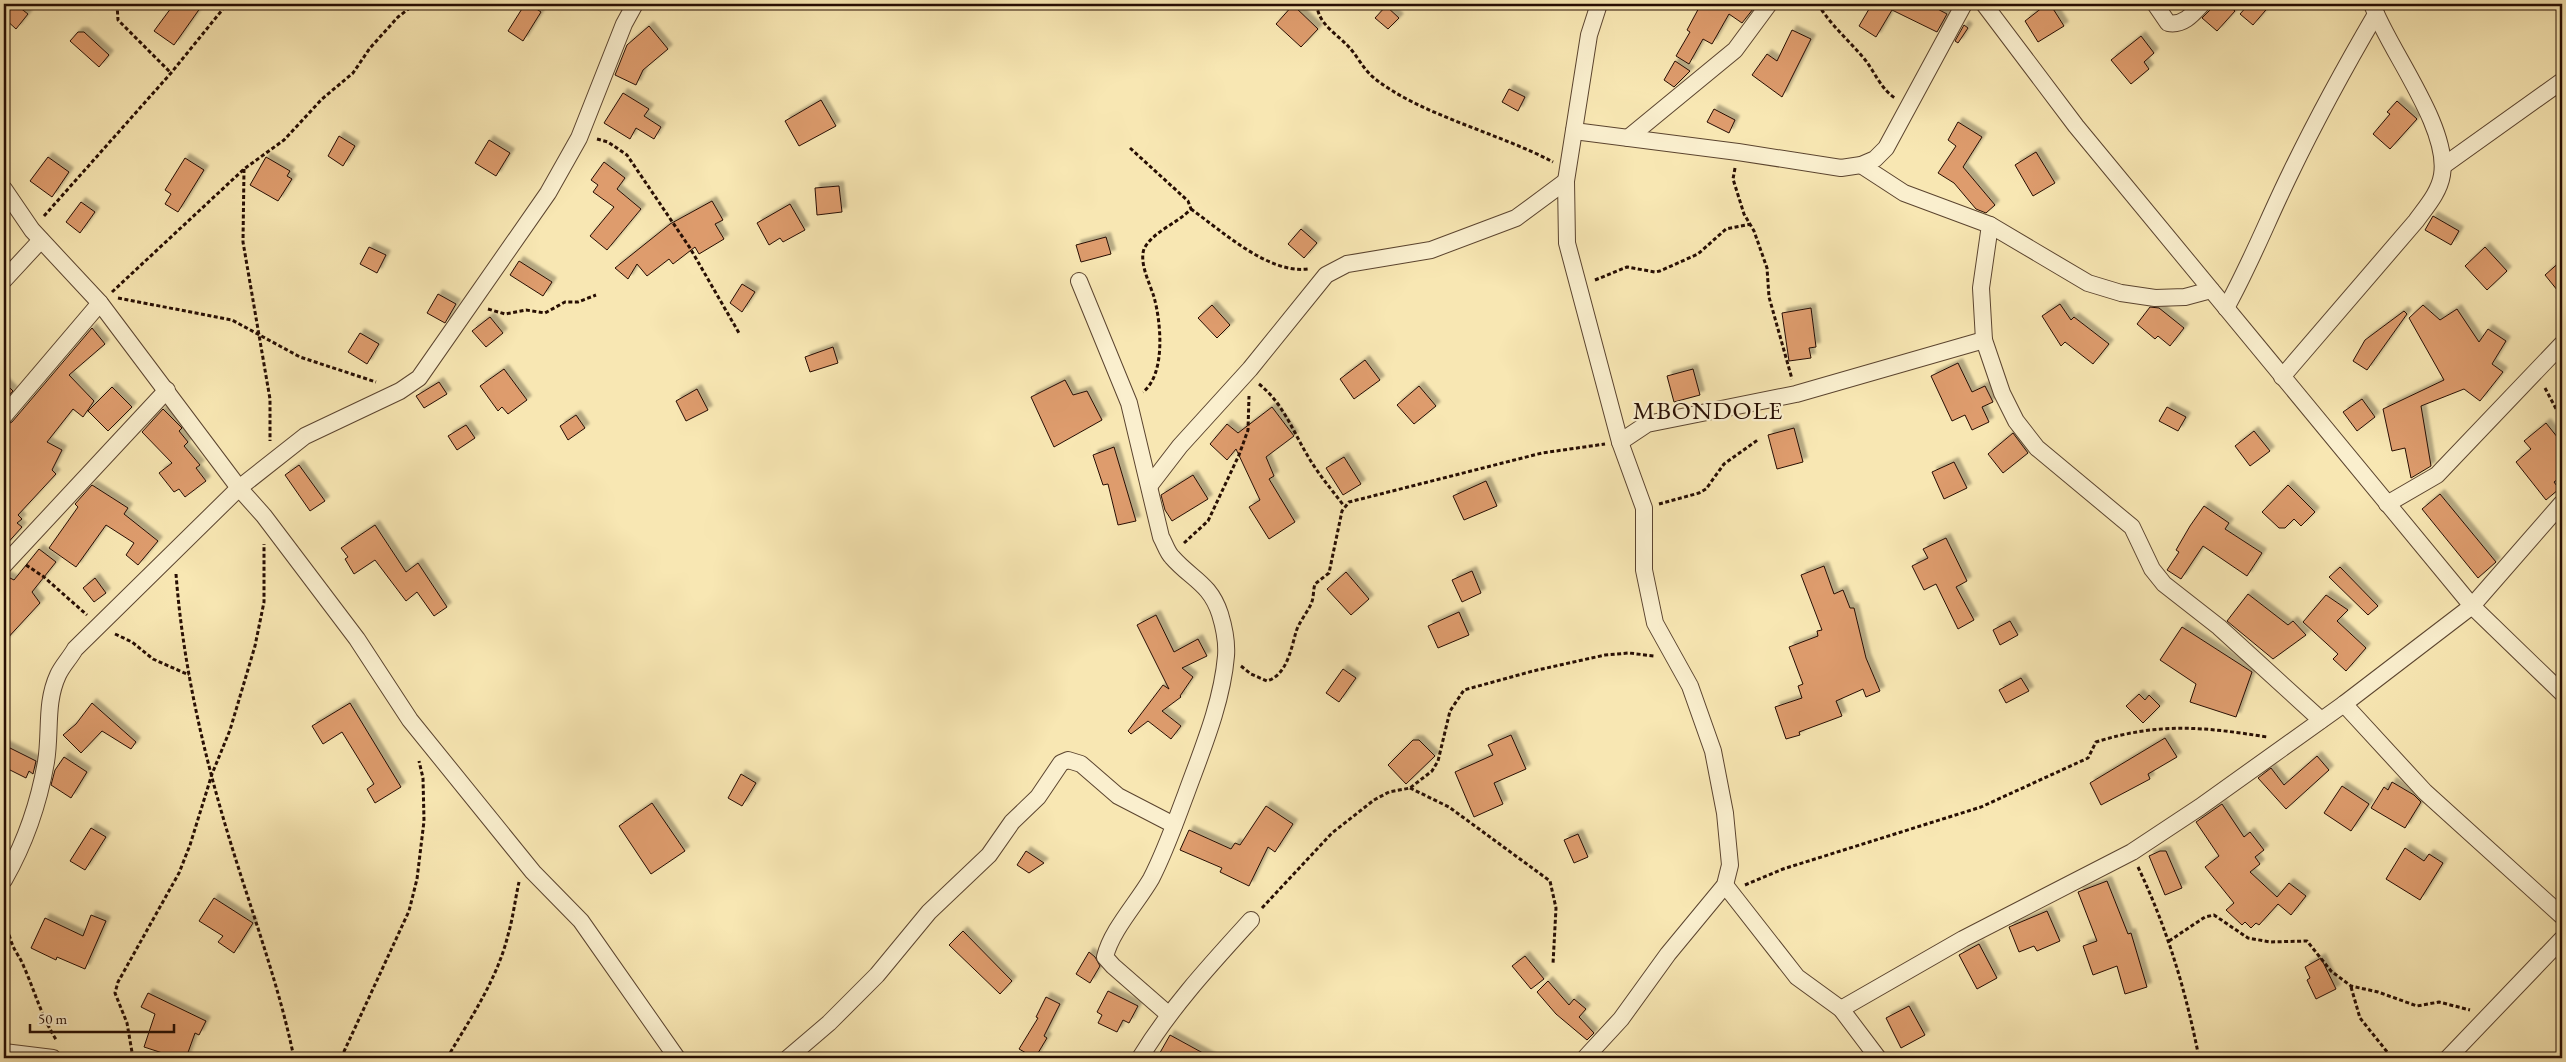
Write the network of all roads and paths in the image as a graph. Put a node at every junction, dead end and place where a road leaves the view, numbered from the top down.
1 (117, 4) edge
2 (226, 4) edge
3 (415, 4) edge
4 (635, 4) edge
5 (1317, 4) edge
6 (1599, 4) edge
7 (1769, 4) edge
8 (1818, 4) edge
9 (1964, 4) edge
10 (1984, 4) edge
11 (2155, 4) edge
12 (2202, 4) edge
13 (2374, 9) edge
14 (171, 73) junction
15 (2562, 81) edge
16 (1911, 104) junction
17 (1574, 131) junction
18 (579, 138) junction
19 (1628, 138) junction
20 (1130, 148) dead end
21 (1738, 152) junction
22 (1861, 165) junction
23 (2442, 166) junction
24 (244, 169) junction
25 (1566, 175) junction
26 (4, 189) edge
27 (1190, 209) junction
28 (1751, 224) junction
29 (1990, 225) junction
30 (36, 235) junction
31 (1313, 268) dead end
32 (4, 280) edge
33 (1079, 281) dead end
34 (1578, 286) junction
35 (2210, 290) junction
36 (596, 296) dead end
37 (100, 303) junction
38 (468, 305) junction
39 (2226, 308) junction
40 (738, 333) dead end
41 (260, 335) junction
42 (1984, 340) junction
43 (2562, 344) edge
44 (2536, 370) junction
45 (1250, 373) junction
46 (2282, 378) junction
47 (167, 390) junction
48 (400, 391) junction
49 (1796, 394) junction
50 (1129, 403) junction
51 (4, 416) edge
52 (2562, 420) edge
53 (1759, 439) dead end
54 (1620, 442) junction
55 (269, 466) junction
56 (1150, 485) junction
57 (239, 488) junction
58 (2562, 503) edge
59 (2387, 504) junction
60 (1344, 506) junction
61 (1644, 508) junction
62 (264, 516) junction
63 (175, 554) junction
64 (1170, 555) junction
65 (8, 561) edge
66 (2472, 606) junction
67 (100, 626) junction
68 (1226, 654) junction
69 (1674, 659) junction
70 (189, 675) junction
71 (2562, 693) edge
72 (2344, 704) junction
73 (2321, 720) junction
74 (2290, 741) junction
75 (419, 758) dead end
76 (212, 774) junction
77 (1410, 788) junction
78 (1174, 825) junction
79 (2132, 852) junction
80 (523, 858) junction
81 (4, 880) edge
82 (1728, 888) junction
83 (4, 916) edge
84 (2562, 916) edge
85 (1251, 920) joint
86 (2562, 939) edge
87 (2169, 941) junction
88 (1553, 964) dead end
89 (2350, 986) junction
90 (1841, 1009) junction
91 (1168, 1014) junction
92 (2487, 1015) junction
93 (58, 1042) dead end
94 (4, 1052) edge
95 (53, 1058) edge
96 (133, 1058) edge
97 (294, 1058) edge
98 (341, 1058) edge
99 (447, 1058) edge
100 (677, 1058) edge
101 (788, 1058) edge
102 (1140, 1058) edge
103 (1586, 1058) edge
104 (1878, 1058) edge
105 (2199, 1058) edge
106 (2392, 1058) edge
107 (2448, 1058) edge

1 - 14 path
2 - 14 path
3 - 24 path
4 - 18 street
5 - 25 path
6 - 17 street
7 - 19 street
8 - 16 path
9 - 16 street
10 - 35 street
11 - 12 street
13 - 23 street
13 - 39 street
14 - 30 path
15 - 23 street
16 - 22 street
17 - 19 street
17 - 25 street
18 - 38 street
18 - 40 path
19 - 21 street
20 - 27 path
21 - 22 street
21 - 28 path
22 - 29 street
23 - 46 street
24 - 41 path
24 - 41 path
25 - 34 street
25 - 45 street
26 - 30 street
27 - 31 path
27 - 50 path
28 - 34 path
28 - 49 path
29 - 35 street
29 - 42 street
30 - 32 street
30 - 37 street
33 - 50 street
34 - 54 street
35 - 39 street
36 - 38 path
37 - 47 street
37 - 51 street
38 - 48 street
39 - 46 street
41 - 48 path
41 - 55 path
42 - 49 street
42 - 73 street
43 - 44 street
44 - 52 path
44 - 59 street
45 - 56 street
45 - 60 path
45 - 64 path
46 - 59 street
47 - 57 street
47 - 65 street
48 - 55 street
49 - 54 street
50 - 56 street
53 - 61 path
54 - 60 path
54 - 61 street
55 - 57 street
56 - 64 street
57 - 62 street
57 - 63 street
58 - 66 street
59 - 66 street
60 - 68 path
61 - 69 street
62 - 76 path
62 - 80 street
63 - 67 street
63 - 70 path
64 - 68 street
65 - 67 path
66 - 71 street
66 - 72 street
67 - 70 path
67 - 81 street
68 - 78 street
69 - 77 path
69 - 82 street
70 - 76 path
72 - 73 street
72 - 84 street
73 - 74 street
74 - 79 street
74 - 82 path
75 - 98 path
76 - 96 path
76 - 97 path
77 - 85 path
77 - 88 path
78 - 91 street
78 - 101 street
79 - 87 path
79 - 90 street
80 - 99 path
80 - 100 street
82 - 90 street
82 - 103 street
83 - 93 path
85 - 91 street
86 - 92 street
87 - 89 path
87 - 105 path
89 - 92 path
89 - 106 path
90 - 104 street
91 - 102 street
92 - 107 street
94 - 95 street

